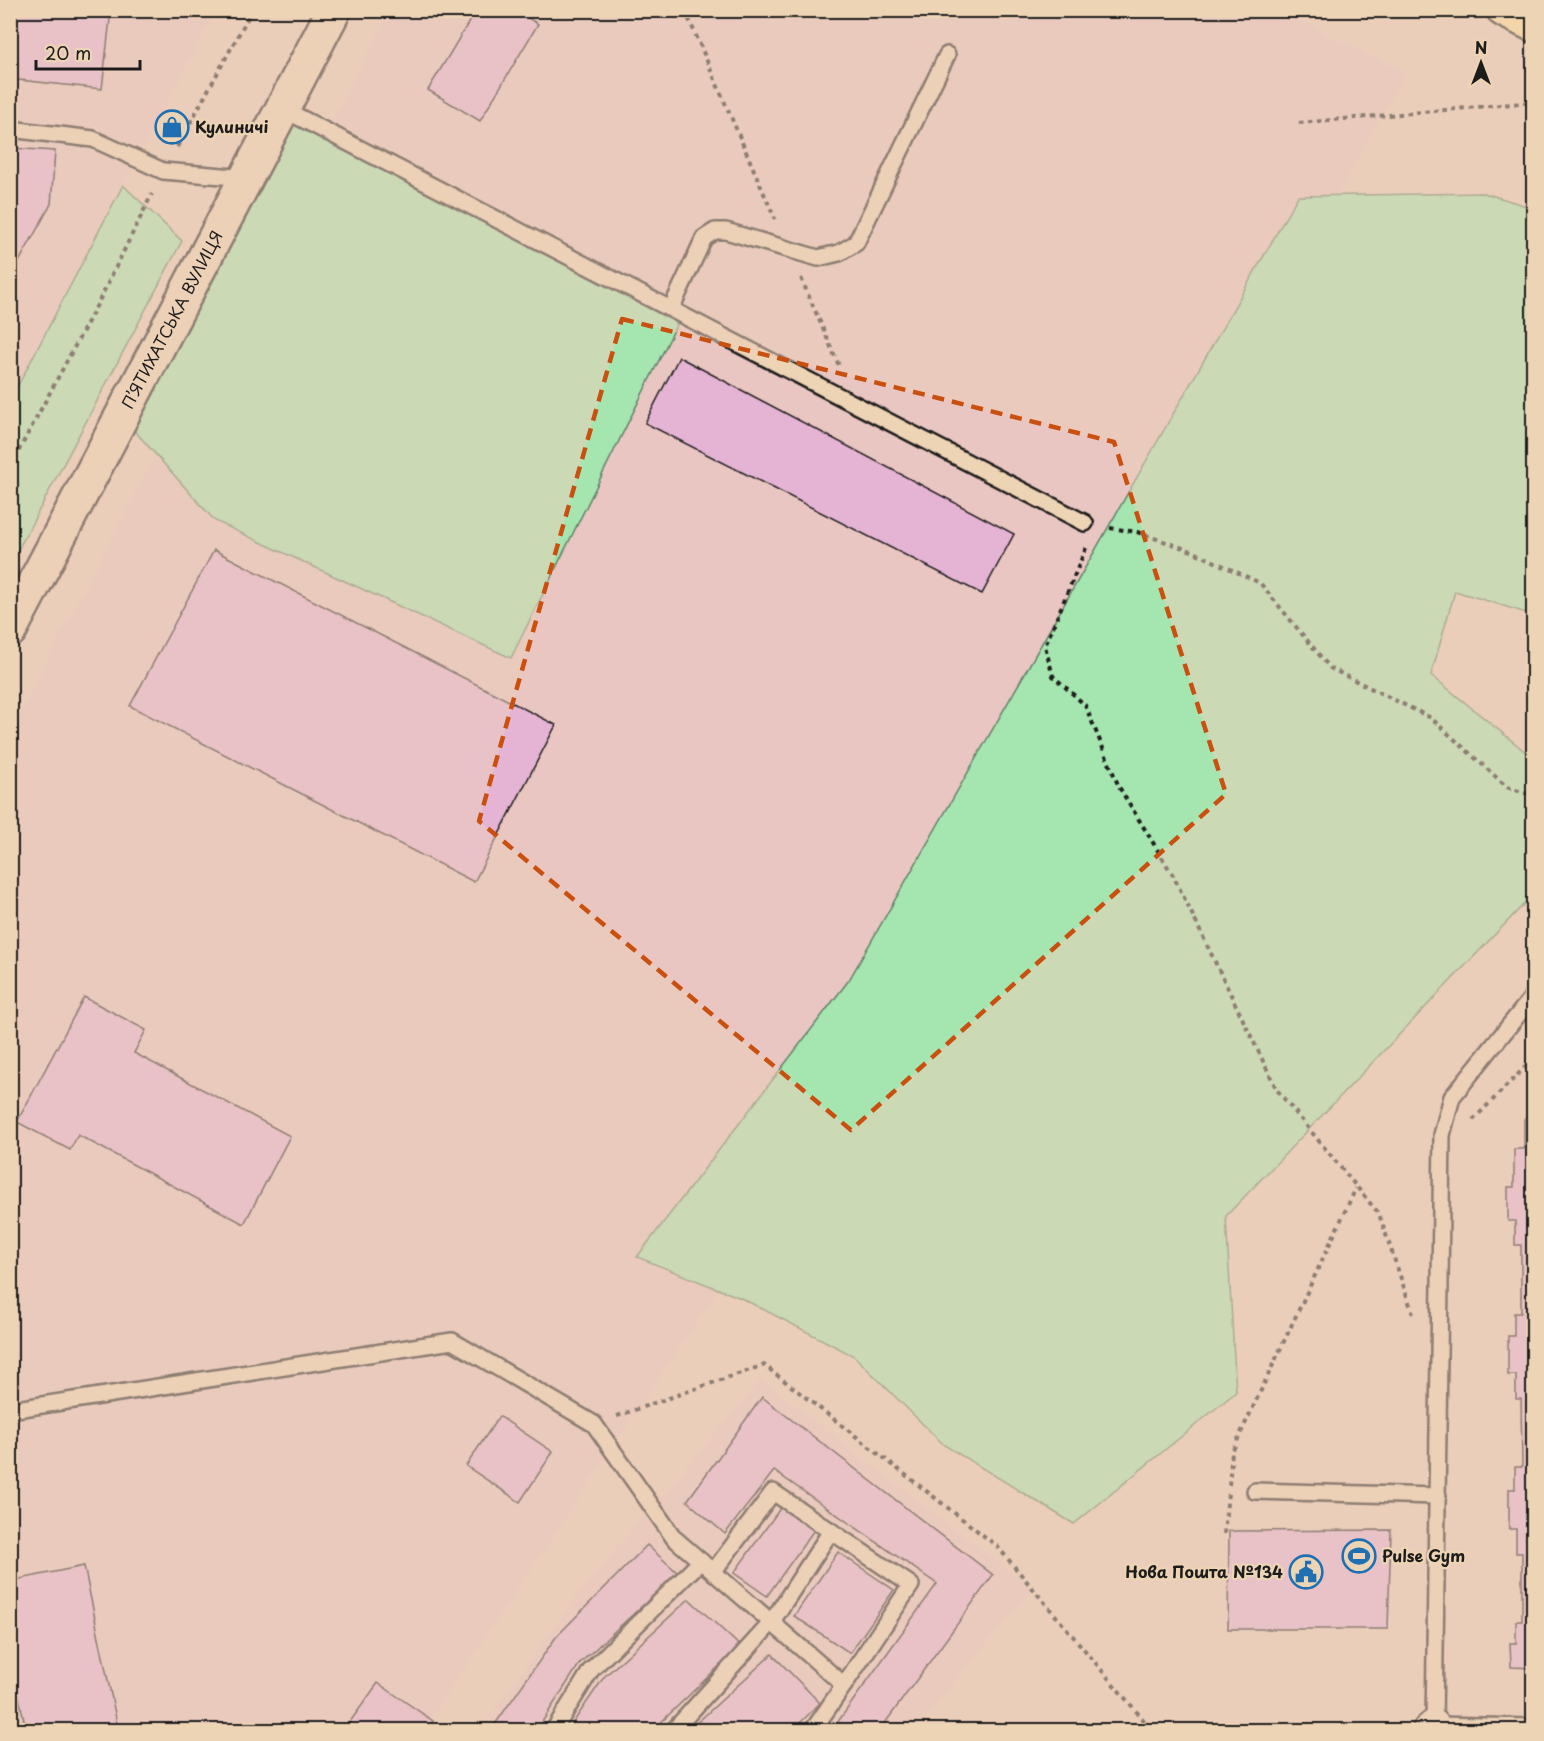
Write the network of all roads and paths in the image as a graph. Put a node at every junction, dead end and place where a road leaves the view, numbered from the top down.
1 (252, 10) edge
2 (334, 10) edge
3 (685, 10) edge
4 (1504, 10) edge
5 (1533, 25) edge
6 (946, 55) dead end
7 (1533, 102) edge
8 (283, 109) junction
9 (1299, 123) dead end
10 (10, 129) edge
11 (163, 171) junction
12 (247, 178) junction
13 (780, 230) dead end
14 (799, 274) dead end
15 (671, 309) junction
16 (856, 405) junction
17 (10, 467) edge
18 (1085, 523) junction
19 (10, 630) edge
20 (1533, 796) edge
21 (1533, 995) edge
22 (1533, 1058) edge
23 (1470, 1123) dead end
24 (1356, 1187) junction
25 (1414, 1317) dead end
26 (10, 1410) edge
27 (594, 1424) junction
28 (1255, 1491) dead end
29 (1438, 1496) junction
30 (831, 1531) junction
31 (1224, 1534) dead end
32 (707, 1567) junction
33 (771, 1623) junction
34 (844, 1685) junction
35 (1533, 1727) edge
36 (1431, 1728) edge
37 (554, 1731) edge
38 (674, 1731) edge
39 (813, 1731) edge
40 (1152, 1731) edge

1 - 11 path
2 - 8 street, П’ЯТИХАТСЬКА ВУЛИЦЯ
3 - 13 path
4 - 5 main road
6 - 15 lane
7 - 9 path
8 - 12 street, П’ЯТИХАТСЬКА ВУЛИЦЯ
8 - 15 lane
10 - 11 lane
11 - 12 lane
11 - 17 path
12 - 19 street, П’ЯТИХАТСЬКА ВУЛИЦЯ
14 - 16 path
15 - 16 lane
16 - 18 lane
18 - 20 path
18 - 24 path
21 - 29 lane
22 - 23 path
24 - 25 path
24 - 31 path
26 - 27 lane
27 - 32 lane
27 - 40 path
28 - 29 lane
29 - 36 lane
30 - 32 lane
30 - 33 lane
30 - 34 lane
32 - 33 lane
32 - 37 lane
33 - 34 lane
33 - 38 lane
34 - 39 lane
35 - 36 lane

